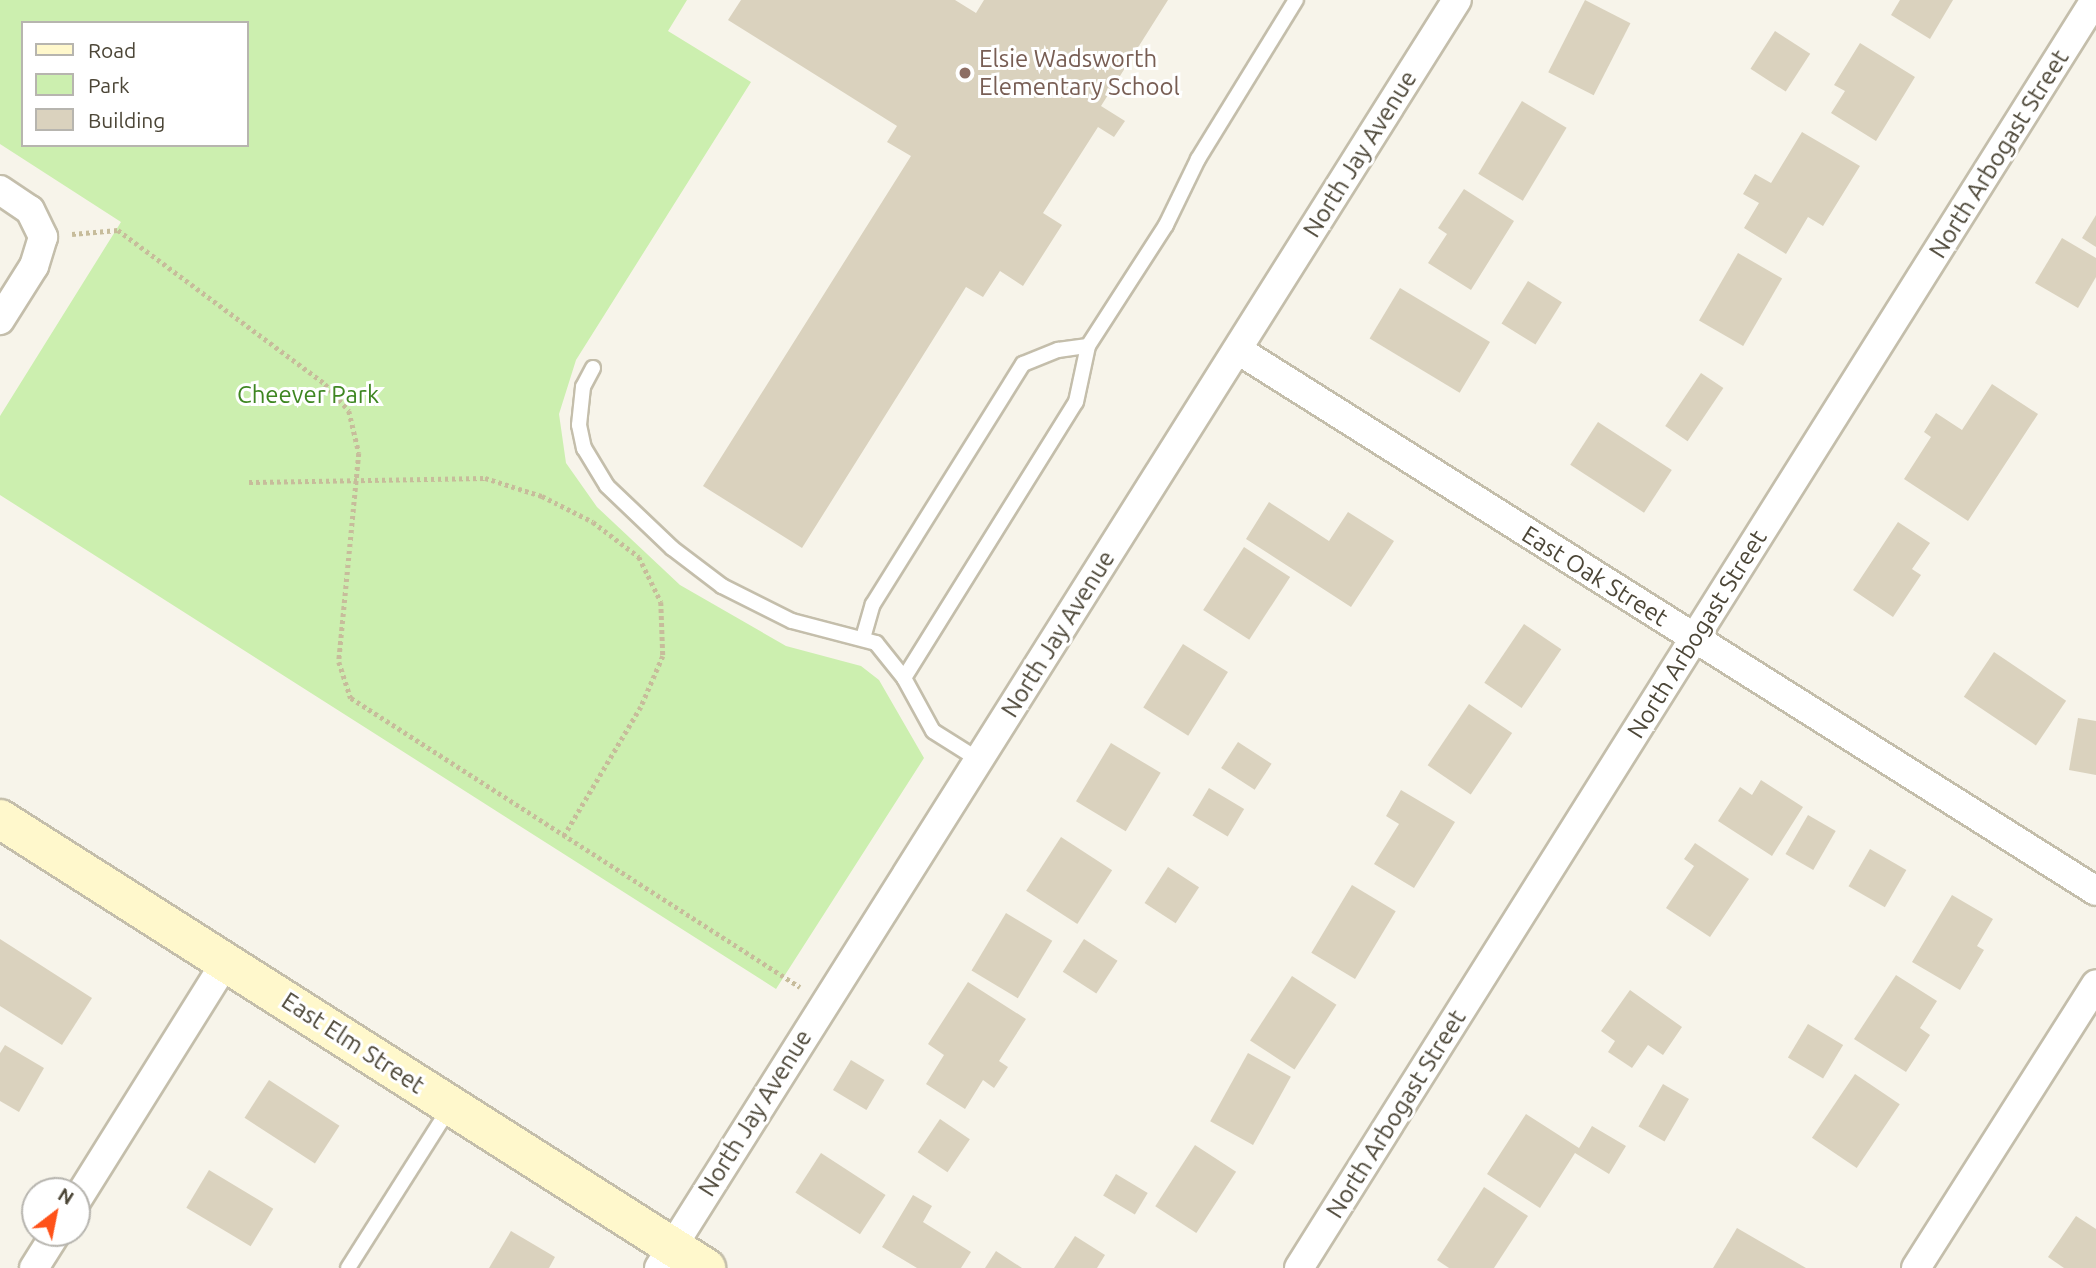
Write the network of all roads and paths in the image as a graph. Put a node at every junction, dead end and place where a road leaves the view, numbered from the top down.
1 (1296, 0) edge
2 (1457, 0) edge
3 (2095, 0) edge
4 (0, 190) edge
5 (43, 237) junction
6 (0, 320) edge
7 (1088, 346) junction
8 (1238, 350) junction
9 (593, 368) dead end
10 (357, 477) junction
11 (249, 482) dead end
12 (863, 638) junction
13 (1694, 639) junction
14 (904, 678) junction
15 (979, 760) junction
16 (2, 825) edge
17 (564, 836) junction
18 (2096, 891) edge
19 (226, 962) junction
20 (2096, 984) edge
21 (825, 1003) junction
22 (451, 1105) junction
23 (91, 1178) edge
24 (47, 1247) edge
25 (665, 1257) edge
26 (34, 1268) edge
27 (348, 1268) edge
28 (706, 1268) edge
29 (1299, 1268) edge
30 (1916, 1268) edge

1 - 7 lane
2 - 8 street, North Jay Avenue
3 - 13 street, North Arbogast Street
4 - 5 street
5 - 6 street
5 - 10 path
7 - 12 lane
7 - 14 lane
8 - 13 street, East Oak Street
8 - 15 street, North Jay Avenue
9 - 12 lane
10 - 11 path
10 - 17 path
10 - 17 path
12 - 14 lane
13 - 18 street, East Oak Street
13 - 29 street, North Arbogast Street
14 - 15 lane
15 - 21 street, North Jay Avenue
16 - 19 street, East Elm Street
17 - 21 path
19 - 22 street, East Elm Street
19 - 23 street
20 - 30 street
21 - 25 street, North Jay Avenue
22 - 25 street, East Elm Street
22 - 27 lane
24 - 26 street
25 - 28 street, East Elm Street

